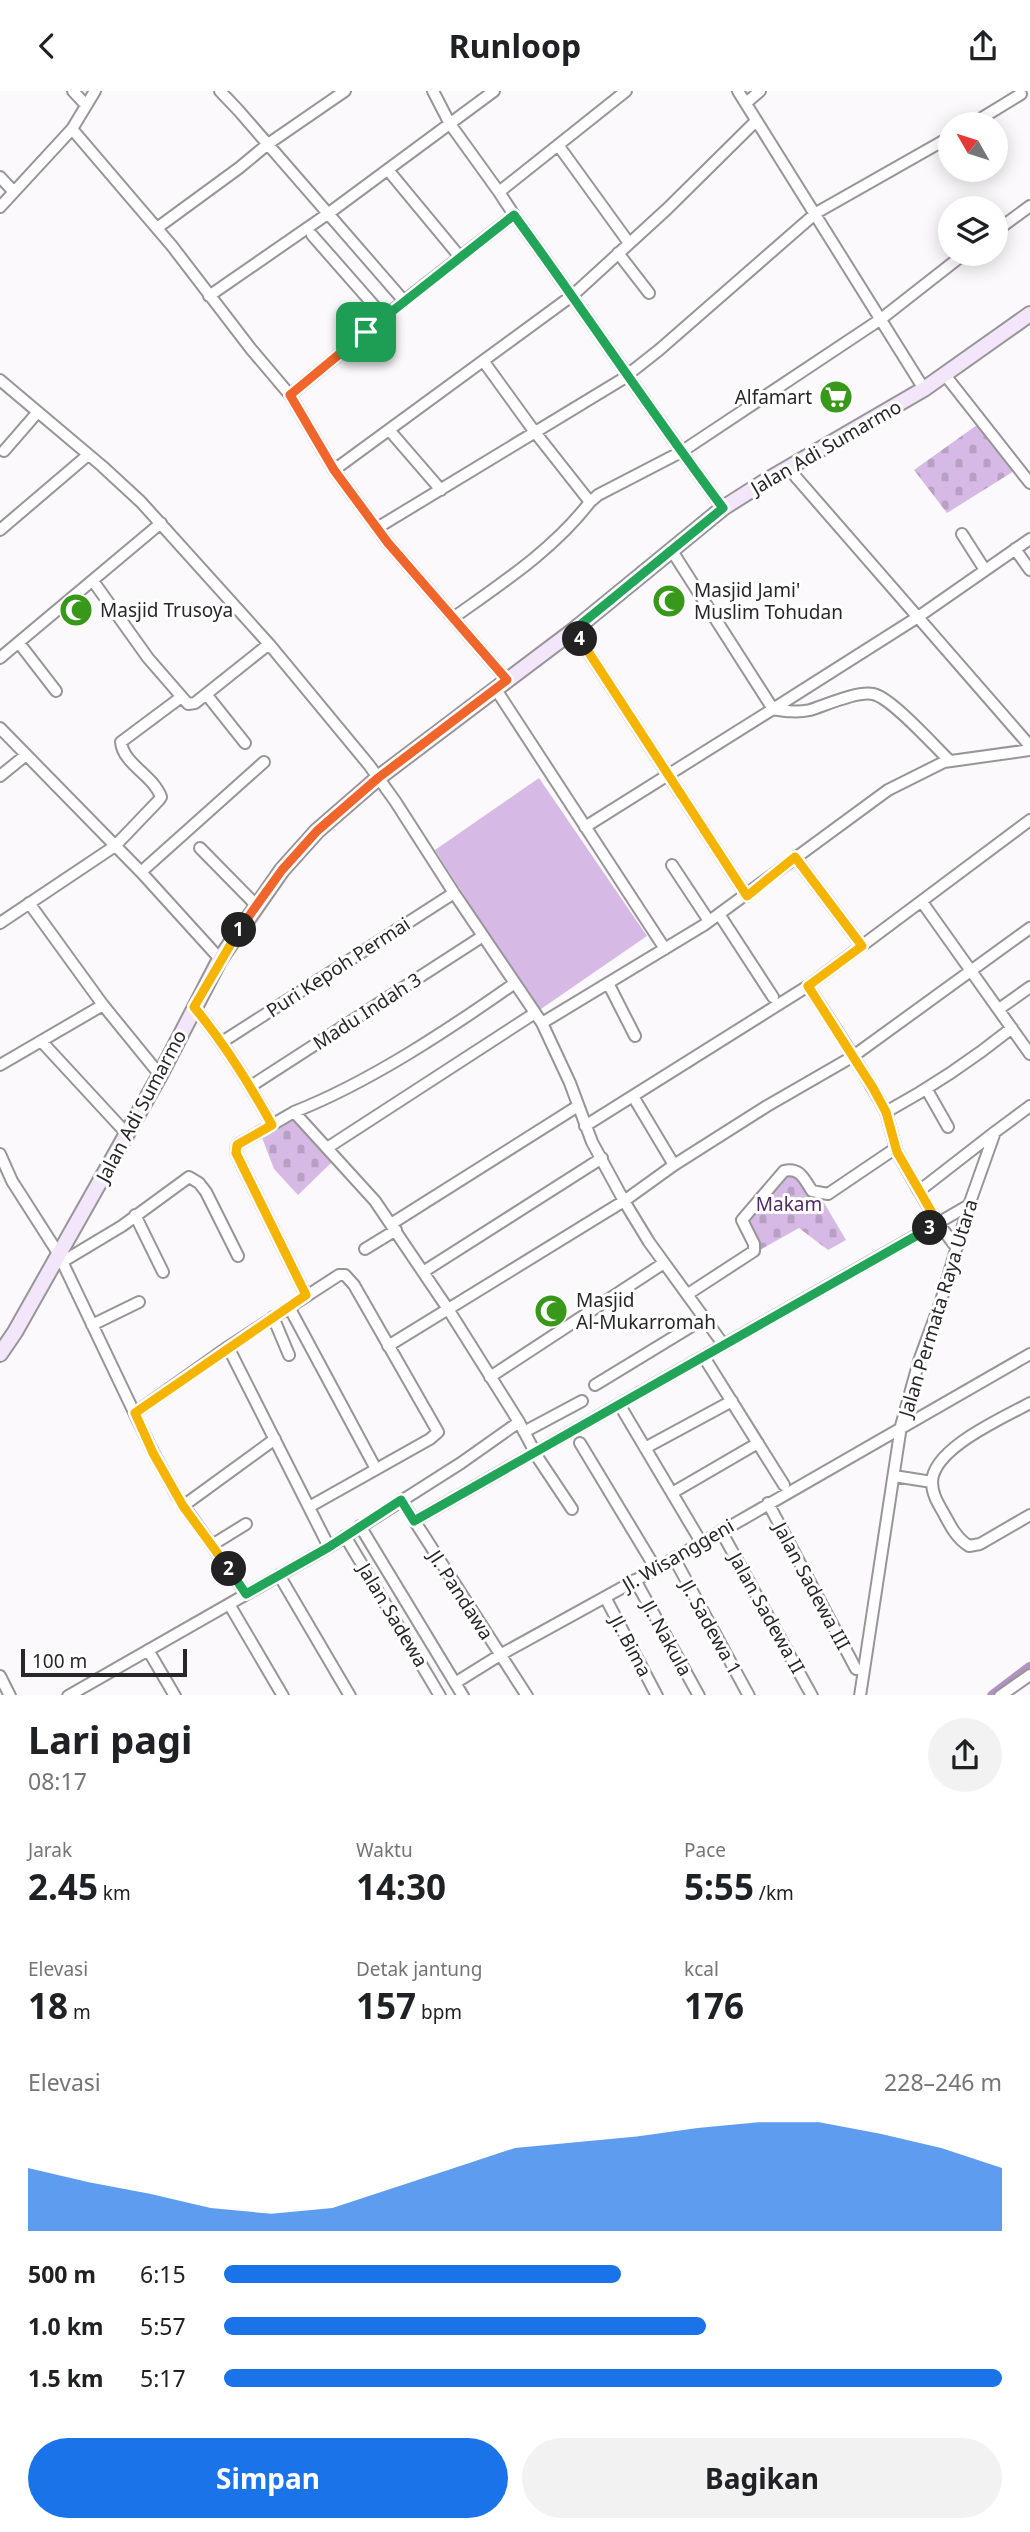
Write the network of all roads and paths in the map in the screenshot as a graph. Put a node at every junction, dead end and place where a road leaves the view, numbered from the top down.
1 (73, 91) edge
2 (95, 91) edge
3 (220, 91) edge
4 (345, 91) edge
5 (433, 91) edge
6 (494, 91) edge
7 (626, 91) edge
8 (738, 91) edge
9 (760, 91) edge
10 (1019, 93) edge
11 (746, 103) junction
12 (1030, 103) edge
13 (86, 105) junction
14 (990, 112) edge
15 (756, 121) junction
16 (450, 124) junction
17 (72, 129) junction
18 (268, 144) junction
19 (938, 144) edge
20 (558, 145) junction
21 (388, 170) junction
22 (0, 177) edge
23 (14, 192) junction
24 (499, 192) junction
25 (1030, 206) edge
26 (0, 207) edge
27 (329, 213) junction
28 (816, 213) junction
29 (514, 215) junction
30 (1008, 222) edge
31 (157, 228) junction
32 (312, 235) dead end
33 (629, 243) junction
34 (618, 253) junction
35 (460, 257) junction
36 (949, 266) edge
37 (649, 293) dead end
38 (573, 295) junction
39 (209, 296) junction
40 (404, 301) junction
41 (1030, 314) edge
42 (384, 317) junction
43 (881, 319) junction
44 (366, 332) junction
45 (385, 347) dead end
46 (484, 362) junction
47 (945, 375) junction
48 (628, 376) junction
49 (0, 380) edge
50 (924, 389) junction
51 (290, 395) junction
52 (37, 413) junction
53 (390, 431) junction
54 (534, 431) junction
55 (4, 451) dead end
56 (681, 452) junction
57 (88, 456) junction
58 (788, 468) junction
59 (334, 470) junction
60 (1030, 483) edge
61 (441, 490) junction
62 (590, 502) junction
63 (723, 508) junction
64 (160, 523) junction
65 (2, 525) edge
66 (377, 528) junction
67 (962, 534) dead end
68 (1030, 539) edge
69 (1015, 549) junction
70 (672, 551) junction
71 (1030, 570) edge
72 (985, 571) junction
73 (93, 581) junction
74 (918, 617) junction
75 (453, 618) junction
76 (574, 630) junction
77 (19, 643) junction
78 (269, 644) junction
79 (0, 658) edge
80 (501, 684) junction
81 (56, 691) dead end
82 (206, 694) junction
83 (180, 698) junction
84 (773, 709) junction
85 (0, 728) edge
86 (245, 743) dead end
87 (1030, 748) edge
88 (26, 755) junction
89 (950, 761) junction
90 (264, 762) dead end
91 (668, 774) junction
92 (0, 776) edge
93 (378, 778) junction
94 (1030, 820) edge
95 (584, 827) junction
96 (115, 846) junction
97 (200, 848) dead end
98 (795, 857) junction
99 (672, 865) dead end
100 (141, 872) junction
101 (454, 893) junction
102 (747, 896) junction
103 (922, 902) junction
104 (30, 903) junction
105 (256, 905) junction
106 (719, 914) junction
107 (709, 921) junction
108 (0, 923) edge
109 (1030, 928) edge
110 (483, 936) junction
111 (862, 946) junction
112 (665, 949) junction
113 (220, 959) junction
114 (972, 971) junction
115 (515, 983) junction
116 (608, 983) junction
117 (808, 986) junction
118 (1030, 987) edge
119 (773, 997) dead end
120 (103, 1005) junction
121 (194, 1007) junction
122 (999, 1009) junction
123 (538, 1018) junction
124 (1012, 1028) junction
125 (635, 1036) dead end
126 (42, 1042) junction
127 (222, 1042) junction
128 (1030, 1054) edge
129 (852, 1057) junction
130 (0, 1065) edge
131 (160, 1075) junction
132 (251, 1086) junction
133 (927, 1090) junction
134 (634, 1098) junction
135 (578, 1106) junction
136 (1030, 1106) edge
137 (294, 1112) junction
138 (886, 1112) junction
139 (272, 1125) junction
140 (585, 1126) junction
141 (948, 1127) dead end
142 (995, 1132) junction
143 (127, 1134) junction
144 (327, 1148) junction
145 (896, 1148) junction
146 (602, 1158) junction
147 (1, 1159) edge
148 (674, 1165) junction
149 (919, 1191) junction
150 (624, 1201) junction
151 (969, 1205) junction
152 (135, 1215) junction
153 (938, 1223) junction
154 (393, 1227) junction
155 (956, 1247) junction
156 (365, 1249) dead end
157 (238, 1256) dead end
158 (60, 1258) junction
159 (664, 1263) junction
160 (163, 1272) dead end
161 (424, 1272) junction
162 (688, 1294) junction
163 (306, 1295) junction
164 (139, 1302) dead end
165 (289, 1307) junction
166 (448, 1309) junction
167 (274, 1317) junction
168 (705, 1318) junction
169 (92, 1325) junction
170 (723, 1344) junction
171 (388, 1346) junction
172 (228, 1347) junction
173 (0, 1354) edge
174 (1030, 1354) edge
175 (289, 1355) dead end
176 (707, 1362) dead end
177 (490, 1377) junction
178 (595, 1385) dead end
179 (582, 1401) dead end
180 (732, 1401) junction
181 (1030, 1403) edge
182 (622, 1409) dead end
183 (135, 1413) junction
184 (908, 1422) junction
185 (522, 1427) junction
186 (275, 1439) junction
187 (580, 1443) dead end
188 (758, 1443) junction
189 (645, 1448) junction
190 (536, 1453) junction
191 (376, 1469) junction
192 (897, 1476) junction
193 (932, 1482) junction
194 (784, 1485) dead end
195 (672, 1493) junction
196 (401, 1500) junction
197 (768, 1503) junction
198 (183, 1506) junction
199 (309, 1507) junction
200 (572, 1509) dead end
201 (1030, 1515) edge
202 (414, 1521) junction
203 (246, 1524) dead end
204 (360, 1526) junction
205 (721, 1531) junction
206 (345, 1536) junction
207 (701, 1542) junction
208 (212, 1545) junction
209 (329, 1547) junction
210 (674, 1558) junction
211 (384, 1565) junction
212 (656, 1569) junction
213 (369, 1574) junction
214 (279, 1575) junction
215 (635, 1580) junction
216 (246, 1594) junction
217 (605, 1597) junction
218 (405, 1600) junction
219 (229, 1604) junction
220 (390, 1608) junction
221 (148, 1650) junction
222 (500, 1655) junction
223 (856, 1669) dead end
224 (1030, 1675) edge
225 (0, 1676) edge
226 (456, 1683) junction
227 (10, 1695) edge
228 (70, 1695) edge
229 (174, 1695) edge
230 (282, 1695) edge
231 (349, 1695) edge
232 (439, 1695) edge
233 (462, 1695) edge
234 (526, 1695) edge
235 (656, 1695) edge
236 (698, 1695) edge
237 (748, 1695) edge
238 (811, 1695) edge
239 (860, 1695) edge
240 (1001, 1695) edge

1 - 13 street
2 - 13 street
3 - 18 street
4 - 18 street
5 - 16 street
6 - 16 street
7 - 20 street
8 - 11 street
9 - 11 street
10 - 12 street
10 - 14 street
11 - 15 street
13 - 17 street
15 - 28 street
15 - 33 street
16 - 21 street
16 - 24 street
17 - 23 street
17 - 31 street
18 - 27 street
18 - 31 street
19 - 28 street
20 - 24 street
20 - 33 street
21 - 27 street
21 - 35 street
22 - 23 street
23 - 26 street
24 - 29 street
25 - 30 street
27 - 39 street
27 - 40 street
28 - 43 street
28 - 48 street
29 - 35 street
29 - 38 street
31 - 39 street
32 - 42 street
33 - 34 street
34 - 37 street
34 - 38 street
35 - 40 street
36 - 43 street
38 - 46 street
38 - 48 street
39 - 51 street
40 - 42 street
41 - 47 main road, Jalan Adi Sumarmo
42 - 44 street
43 - 50 street
43 - 56 street
44 - 45 street
44 - 51 street
46 - 53 street
46 - 54 street
47 - 50 main road, Jalan Adi Sumarmo
47 - 60 street
48 - 54 street
48 - 56 street
49 - 52 street
50 - 58 main road, Jalan Adi Sumarmo
51 - 59 street
52 - 55 street
52 - 57 street
53 - 59 street
53 - 61 street
54 - 61 street
54 - 62 street
56 - 62 street
56 - 63 street
57 - 64 street
57 - 65 street
58 - 63 main road, Jalan Adi Sumarmo
58 - 74 street
59 - 66 street
61 - 66 street
62 - 75 street
63 - 70 main road, Jalan Adi Sumarmo
64 - 73 street
64 - 78 street
66 - 75 street
67 - 72 street
68 - 69 street
69 - 71 street
69 - 72 street
70 - 76 main road, Jalan Adi Sumarmo
70 - 84 street
72 - 74 street
73 - 77 street
73 - 83 street
74 - 84 street
74 - 87 street
75 - 80 street
76 - 80 main road, Jalan Adi Sumarmo
76 - 91 street
77 - 79 street
77 - 81 street
78 - 82 street
78 - 93 street
80 - 93 main road, Jalan Adi Sumarmo
80 - 95 street
82 - 83 street
82 - 86 street
83 - 96 street
84 - 89 street
84 - 91 street
85 - 88 street
87 - 89 street
88 - 92 street
88 - 96 street
89 - 98 street
90 - 100 street
91 - 95 street
91 - 102 street
93 - 101 street
93 - 105 main road, Jalan Adi Sumarmo
94 - 103 street
95 - 112 street
96 - 100 street
96 - 104 street
97 - 105 street
98 - 102 street
98 - 111 street
99 - 107 street
100 - 113 street
101 - 110 street
101 - 127 street, Puri Kepoh Permai
102 - 106 street
103 - 111 street
103 - 114 street
104 - 108 street
104 - 120 street
105 - 113 main road, Jalan Adi Sumarmo
106 - 107 street
106 - 119 street
107 - 112 street
109 - 114 street
110 - 115 street
110 - 132 street, Madu Indah 3
111 - 117 street
112 - 116 street
113 - 121 main road, Jalan Adi Sumarmo
114 - 122 street
114 - 129 street
115 - 123 street
115 - 137 street
116 - 123 street
116 - 125 street
117 - 129 street
117 - 134 street
118 - 122 street
120 - 126 street
120 - 131 street
121 - 127 street
121 - 131 main road, Jalan Adi Sumarmo
122 - 124 street
123 - 135 street
123 - 144 street
124 - 128 street
124 - 133 street
126 - 130 street
126 - 143 street
127 - 132 street
129 - 138 street
129 - 148 street
131 - 143 main road, Jalan Adi Sumarmo
132 - 139 street
133 - 138 street
133 - 141 street
134 - 140 street
134 - 148 street
135 - 140 street
135 - 154 street
136 - 142 street
137 - 139 street
137 - 144 street
138 - 145 street
139 - 163 street
140 - 146 street
142 - 149 street
142 - 151 street, Jalan Permata Raya Utara
143 - 158 main road, Jalan Adi Sumarmo
144 - 154 street
145 - 149 street
145 - 162 street
146 - 150 street
146 - 161 street
147 - 158 street
148 - 150 street
149 - 153 street
150 - 159 street
150 - 166 street
151 - 153 street
151 - 155 street, Jalan Permata Raya Utara
152 - 157 street
152 - 158 street
152 - 160 street
153 - 155 street
153 - 170 street
154 - 156 street
154 - 161 street
155 - 184 street, Jalan Permata Raya Utara
158 - 169 street
158 - 173 main road, Jalan Adi Sumarmo
159 - 162 street
159 - 177 street
161 - 166 street
162 - 168 street
163 - 165 street
163 - 171 street
164 - 169 street
165 - 167 street
165 - 191 street
166 - 171 street
166 - 177 street
167 - 172 street
167 - 175 street
168 - 170 street
168 - 178 street
169 - 183 street
170 - 190 street
171 - 191 street
172 - 183 street
172 - 186 street
174 - 184 street, Jl. Wisanggeni
176 - 180 street
177 - 185 street
179 - 185 street
180 - 188 street
180 - 189 street
181 - 193 street
182 - 189 street
183 - 198 street
184 - 192 street, Jalan Permata Raya Utara
184 - 197 street, Jl. Wisanggeni
185 - 190 street
185 - 196 street
186 - 198 street
186 - 199 street
187 - 212 street
188 - 194 street
188 - 195 street
189 - 195 street
190 - 200 street
190 - 202 street
191 - 199 street
192 - 193 street
192 - 239 street, Jalan Permata Raya Utara
193 - 201 street
195 - 207 street
196 - 202 street, Jl. Pandawa
196 - 204 street
197 - 205 street, Jl. Wisanggeni
197 - 223 street, Jalan Sadewa III
198 - 208 street
199 - 209 street
202 - 222 street, Jl. Pandawa
203 - 208 street
204 - 206 street
204 - 211 street
205 - 207 street, Jl. Wisanggeni
205 - 238 street, Jalan Sadewa II
206 - 209 street
206 - 213 street, Jalan Sadewa
207 - 210 street, Jl. Wisanggeni
208 - 216 street
209 - 214 street
210 - 212 street, Jl. Wisanggeni
210 - 237 street, Jl. Sadewa 1
211 - 213 street
211 - 218 street
212 - 215 street, Jl. Wisanggeni
213 - 220 street, Jalan Sadewa
214 - 216 street
214 - 231 street
215 - 217 street, Jl. Wisanggeni
215 - 236 street, Jl. Nakula
216 - 219 street
217 - 222 street, Jl. Wisanggeni
217 - 235 street, Jl. Bima
218 - 220 street
218 - 226 street
219 - 221 street
219 - 230 street
220 - 232 street, Jalan Sadewa
221 - 228 street
221 - 229 street
222 - 226 street, Jl. Wisanggeni
222 - 234 street, Jl. Pandawa
224 - 240 street
225 - 227 street
226 - 233 street

